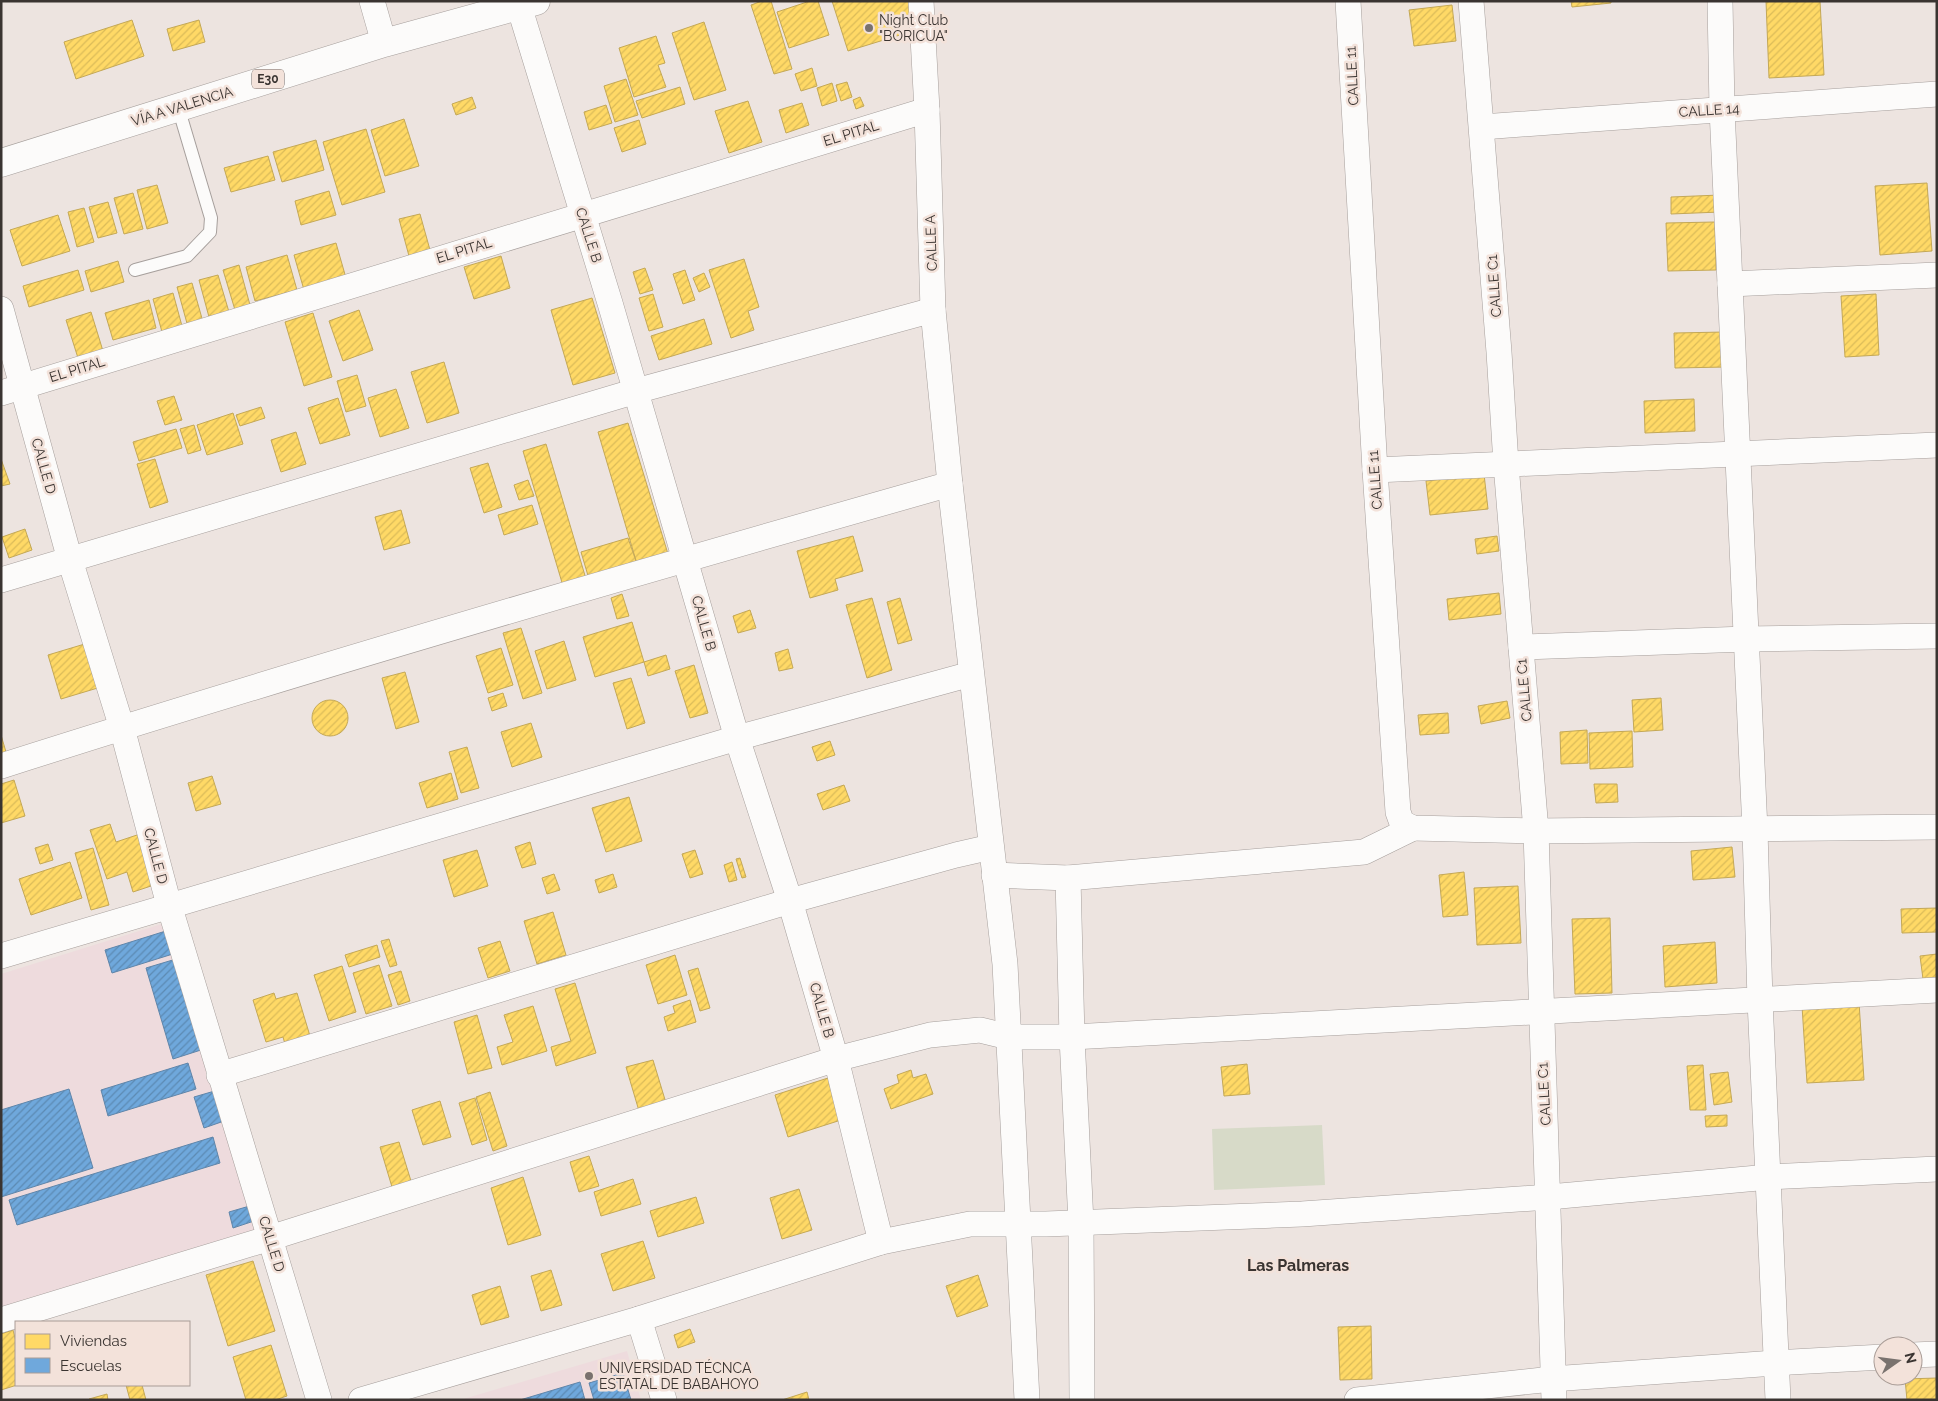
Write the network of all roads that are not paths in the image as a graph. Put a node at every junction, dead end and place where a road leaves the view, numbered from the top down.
1 (372, 1) edge
2 (920, 1) edge
3 (1348, 1) edge
4 (1471, 1) edge
5 (1720, 1) edge
6 (527, 4) edge
7 (384, 43) junction
8 (1937, 94) edge
9 (178, 107) junction
10 (1722, 109) junction
11 (927, 110) junction
12 (1482, 127) junction
13 (1, 163) edge
14 (582, 214) junction
15 (136, 270) dead end
16 (1937, 275) edge
17 (1730, 284) junction
18 (1, 309) edge
19 (933, 310) junction
20 (12, 390) edge
21 (636, 390) junction
22 (1937, 445) edge
23 (1737, 452) junction
24 (1506, 464) junction
25 (1375, 470) junction
26 (950, 484) junction
27 (685, 559) junction
28 (70, 560) junction
29 (1, 580) edge
30 (1937, 636) edge
31 (1746, 639) junction
32 (1521, 647) junction
33 (971, 674) junction
34 (122, 728) junction
35 (738, 738) junction
36 (1, 766) edge
37 (1412, 828) junction
38 (1937, 828) edge
39 (1755, 830) junction
40 (1536, 831) junction
41 (991, 847) junction
42 (994, 875) junction
43 (1068, 878) junction
44 (790, 901) junction
45 (169, 905) junction
46 (1, 956) edge
47 (1937, 990) edge
48 (1760, 1000) junction
49 (1541, 1012) junction
50 (1072, 1036) junction
51 (1009, 1037) junction
52 (836, 1059) junction
53 (219, 1075) junction
54 (1937, 1169) edge
55 (1769, 1178) junction
56 (1549, 1198) junction
57 (1081, 1223) junction
58 (1019, 1224) junction
59 (270, 1238) junction
60 (881, 1242) junction
61 (639, 1319) junction
62 (1, 1320) edge
63 (1937, 1354) edge
64 (1923, 1355) edge
65 (1873, 1358) edge
66 (1776, 1363) junction
67 (1553, 1390) edge
68 (319, 1400) edge
69 (361, 1400) edge
70 (664, 1400) edge
71 (1027, 1400) edge
72 (1082, 1400) edge
73 (1357, 1400) edge
74 (1778, 1400) edge

1 - 7 street
2 - 11 street, CALLE A
3 - 25 street, CALLE 11
4 - 12 street, CALLE C1
5 - 10 street
6 - 7 highway, VÍA A VALENCIA / E30
6 - 14 street, CALLE B
7 - 9 highway, VÍA A VALENCIA / E30
8 - 10 street, CALLE 14
9 - 13 highway, VÍA A VALENCIA / E30
9 - 15 lane
10 - 12 street, CALLE 14
10 - 17 street
11 - 14 street, EL PITAL
11 - 19 street, CALLE A
12 - 24 street, CALLE C1
14 - 20 street, EL PITAL
14 - 21 street, CALLE B
16 - 17 street
17 - 23 street
18 - 20 street, CALLE D
19 - 21 street
19 - 26 street, CALLE A
20 - 28 street, CALLE D
21 - 27 street, CALLE B
21 - 28 street
22 - 23 street
23 - 24 street
23 - 31 street
24 - 25 street
24 - 32 street, CALLE C1
25 - 37 street, CALLE 11
26 - 27 street
26 - 33 street, CALLE A
27 - 34 street
27 - 35 street, CALLE B
28 - 29 street
28 - 34 street, CALLE D
30 - 31 street
31 - 32 street
31 - 39 street
32 - 40 street, CALLE C1
33 - 35 street
33 - 41 street, CALLE A
34 - 36 street
34 - 45 street, CALLE D
35 - 44 street, CALLE B
35 - 45 street
37 - 40 street
37 - 43 street
38 - 39 street
39 - 40 street
39 - 48 street
40 - 49 street, CALLE C1
41 - 42 street, CALLE A
41 - 44 street
42 - 43 street
42 - 51 street, CALLE A
43 - 50 street
44 - 52 street, CALLE B
44 - 53 street
45 - 46 street
45 - 53 street, CALLE D
47 - 48 street
48 - 49 street
48 - 55 street
49 - 50 street
49 - 56 street, CALLE C1
50 - 51 street
50 - 57 street
51 - 52 street
51 - 58 street, CALLE A
52 - 59 street
52 - 60 street, CALLE B
53 - 59 street, CALLE D
54 - 55 street
55 - 56 street
55 - 66 street
56 - 57 street
56 - 67 street, CALLE C1
57 - 58 street
57 - 72 street
58 - 60 street
58 - 71 street, CALLE A
59 - 62 street
59 - 68 street, CALLE D
60 - 61 street
61 - 69 street
61 - 70 street
63 - 64 street
65 - 66 street
66 - 67 street
66 - 74 street
67 - 73 street

